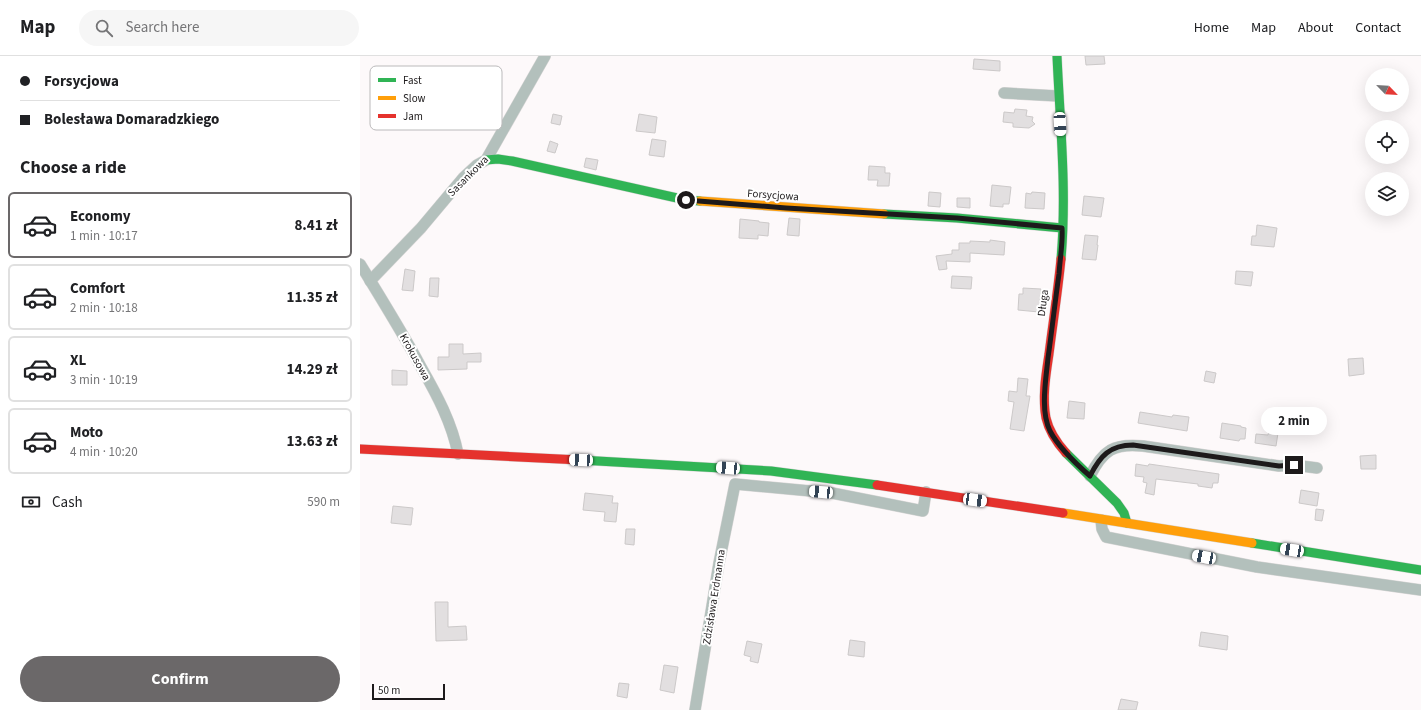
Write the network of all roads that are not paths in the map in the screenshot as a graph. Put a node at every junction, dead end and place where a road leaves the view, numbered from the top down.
1 (545, 56) edge
2 (1057, 56) edge
3 (1004, 94) dead end
4 (1058, 96) junction
5 (486, 160) junction
6 (1062, 228) junction
7 (360, 264) edge
8 (370, 280) junction
9 (360, 449) edge
10 (458, 454) junction
11 (1317, 468) dead end
12 (1090, 476) junction
13 (926, 492) junction
14 (1101, 520) junction
15 (1127, 523) junction
16 (1421, 570) edge
17 (1421, 590) edge
18 (694, 710) edge

1 - 5 street, Sasankowa
2 - 4 street, Długa
3 - 4 street
4 - 6 street, Długa
5 - 6 street, Forsycjowa
5 - 8 street, Sasankowa
6 - 12 street, Długa
7 - 8 street, Krokusowa
8 - 10 street, Krokusowa
9 - 10 street
10 - 13 street
11 - 12 street
12 - 15 street, Długa
13 - 14 street
13 - 18 street, Zdzisława Erdmanna
14 - 15 street
14 - 17 street
15 - 16 street

